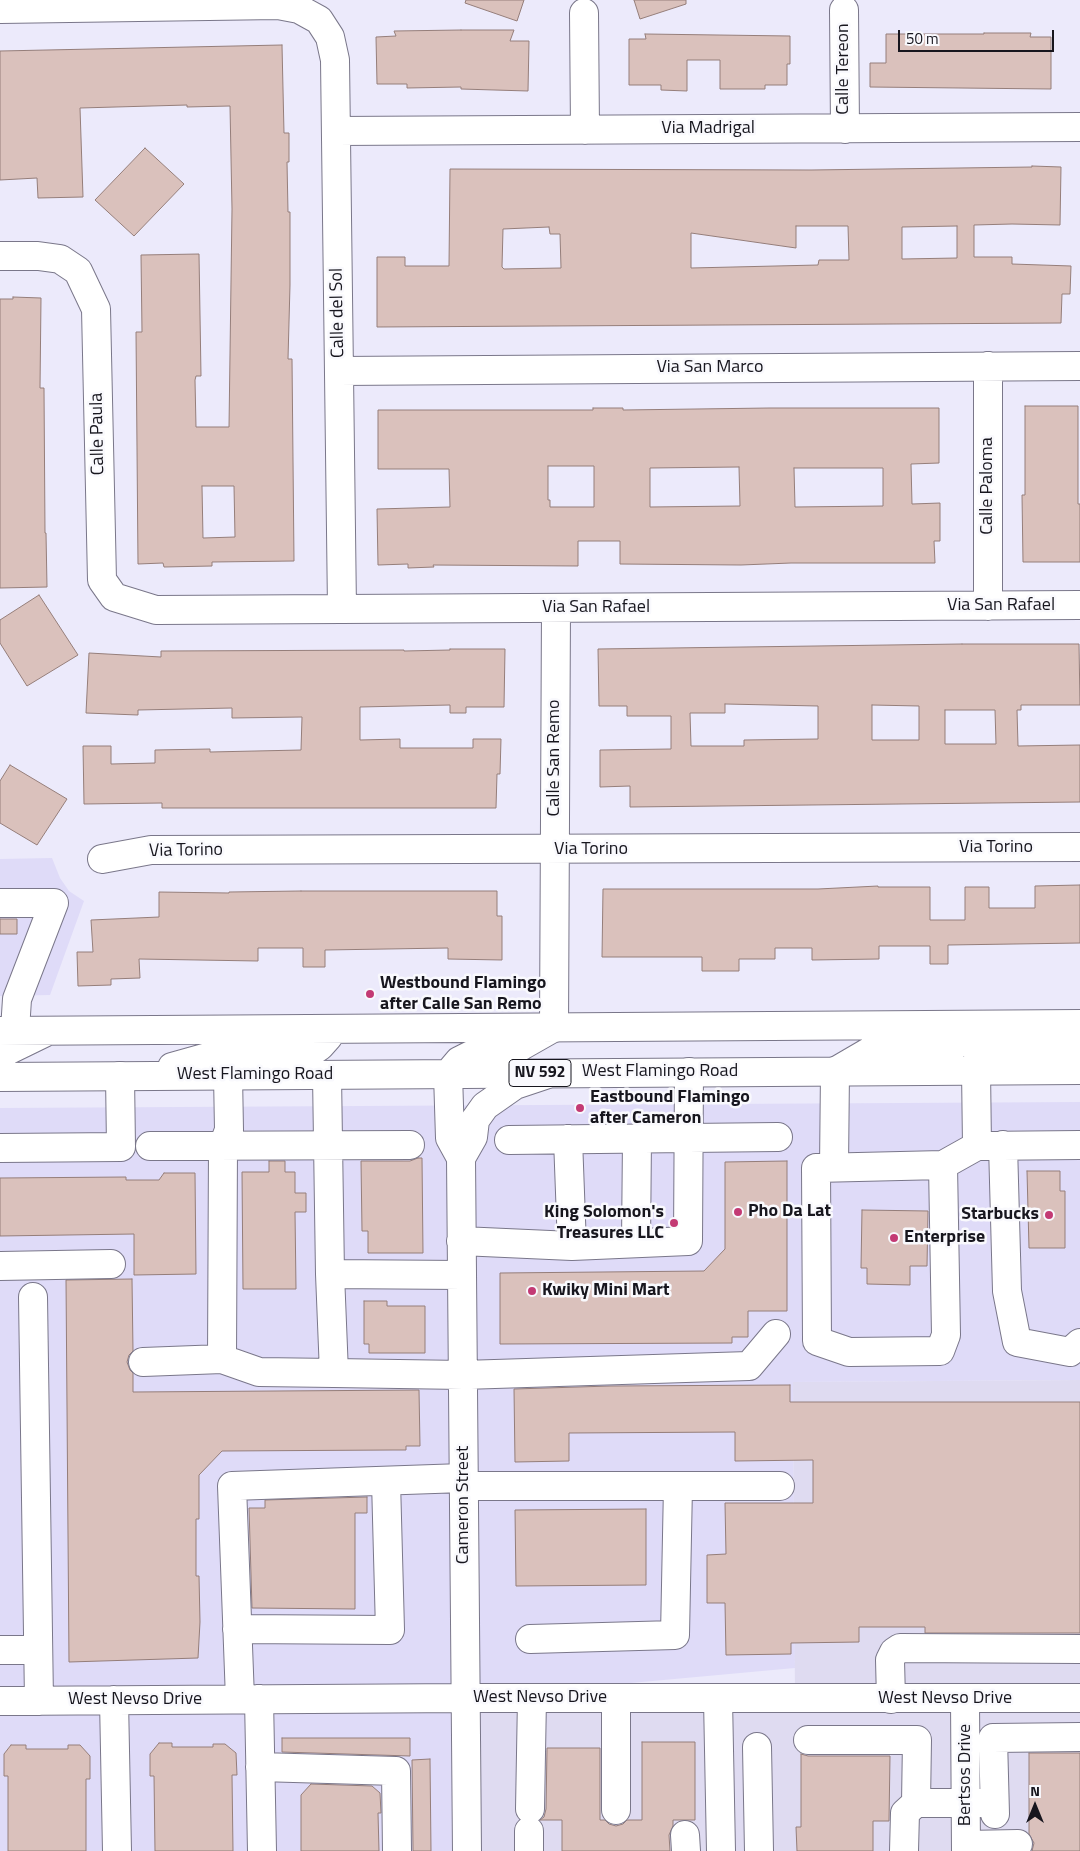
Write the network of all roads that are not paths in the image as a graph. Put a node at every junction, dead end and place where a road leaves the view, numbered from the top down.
1 (0, 9) edge
2 (844, 10) dead end
3 (584, 13) dead end
4 (1080, 127) edge
5 (845, 128) junction
6 (585, 130) junction
7 (336, 131) junction
8 (0, 256) edge
9 (988, 366) junction
10 (1080, 366) edge
11 (339, 371) junction
12 (114, 597) joint
13 (1080, 605) edge
14 (988, 606) junction
15 (556, 608) junction
16 (342, 610) junction
17 (1080, 847) edge
18 (555, 850) junction
19 (102, 859) dead end
20 (0, 903) edge
21 (1080, 1024) edge
22 (974, 1026) junction
23 (554, 1028) junction
24 (331, 1029) junction
25 (7, 1030) edge
26 (50, 1030) junction
27 (1080, 1043) edge
28 (0, 1053) edge
29 (976, 1070) junction
30 (1080, 1070) edge
31 (835, 1071) junction
32 (689, 1072) junction
33 (552, 1073) junction
34 (448, 1074) junction
35 (327, 1075) junction
36 (131, 1076) junction
37 (228, 1076) junction
38 (0, 1077) edge
39 (689, 1137) junction
40 (778, 1137) dead end
41 (637, 1138) junction
42 (568, 1139) junction
43 (509, 1140) dead end
44 (328, 1145) junction
45 (410, 1145) dead end
46 (990, 1145) junction
47 (1080, 1145) edge
48 (150, 1146) dead end
49 (224, 1146) junction
50 (0, 1148) edge
51 (460, 1158) junction
52 (943, 1165) junction
53 (834, 1167) junction
54 (461, 1241) junction
55 (636, 1243) junction
56 (572, 1246) junction
57 (111, 1264) dead end
58 (0, 1266) edge
59 (330, 1274) junction
60 (462, 1275) junction
61 (33, 1297) dead end
62 (776, 1334) dead end
63 (1080, 1343) edge
64 (222, 1359) junction
65 (143, 1362) dead end
66 (334, 1372) junction
67 (462, 1375) junction
68 (386, 1481) junction
69 (463, 1482) junction
70 (678, 1486) junction
71 (780, 1486) dead end
72 (237, 1629) junction
73 (530, 1639) dead end
74 (1080, 1649) edge
75 (0, 1650) edge
76 (38, 1650) junction
77 (465, 1698) junction
78 (532, 1698) junction
79 (616, 1698) junction
80 (1080, 1698) edge
81 (249, 1699) junction
82 (718, 1699) junction
83 (891, 1699) junction
84 (965, 1699) junction
85 (114, 1700) junction
86 (0, 1701) edge
87 (39, 1701) junction
88 (1080, 1736) edge
89 (808, 1740) dead end
90 (757, 1747) dead end
91 (260, 1767) junction
92 (966, 1803) junction
93 (916, 1804) junction
94 (616, 1810) dead end
95 (529, 1830) edge
96 (1018, 1844) dead end
97 (966, 1848) edge
98 (117, 1851) edge
99 (262, 1851) edge
100 (397, 1851) edge
101 (467, 1851) edge
102 (721, 1851) edge
103 (759, 1851) edge
104 (904, 1851) edge

1 - 7 street, Calle del Sol
2 - 5 street, Calle Tereon
3 - 6 street
4 - 5 street, Via Madrigal
5 - 6 street, Via Madrigal
6 - 7 street, Via Madrigal
7 - 11 street, Calle del Sol
8 - 12 street, Calle Paula
9 - 10 street, Via San Marco
9 - 11 street, Via San Marco
9 - 14 street, Calle Paloma
11 - 16 street, Calle del Sol
12 - 16 street, Via San Rafael
13 - 14 street, Via San Rafael
14 - 15 street, Via San Rafael
15 - 16 street, Via San Rafael
15 - 18 street, Calle San Remo
17 - 18 street, Via Torino
18 - 19 street, Via Torino
18 - 23 street, Calle San Remo
20 - 25 street
21 - 22 street
22 - 23 street
22 - 31 street
23 - 24 street
23 - 34 street
24 - 26 street
24 - 36 street
25 - 26 street
26 - 28 street
27 - 29 street
29 - 30 street, West Flamingo Road / NV 592
29 - 31 street, West Flamingo Road / NV 592
29 - 46 street
31 - 32 street, West Flamingo Road / NV 592
31 - 53 street
32 - 33 street, West Flamingo Road / NV 592
32 - 39 street
33 - 34 street, West Flamingo Road / NV 592
33 - 51 street
34 - 35 street, West Flamingo Road / NV 592
34 - 51 street, Cameron Street
35 - 37 street, West Flamingo Road / NV 592
35 - 44 street
36 - 37 street, West Flamingo Road / NV 592
36 - 38 street, West Flamingo Road / NV 592
36 - 50 street
37 - 49 street
39 - 40 street
39 - 41 street
39 - 55 street
41 - 42 street
41 - 55 street
42 - 43 street
42 - 56 street
44 - 45 street
44 - 49 street
44 - 59 street
46 - 47 street
46 - 52 street
46 - 63 street
48 - 49 street
49 - 64 street
51 - 54 street, Cameron Street
52 - 53 street
52 - 53 street
54 - 56 street
54 - 60 street, Cameron Street
55 - 56 street
57 - 58 street
59 - 60 street
59 - 66 street
60 - 67 street, Cameron Street
61 - 76 street
62 - 67 street
64 - 65 street
64 - 66 street
66 - 67 street
67 - 69 street, Cameron Street
68 - 69 street
68 - 72 street
68 - 72 street
69 - 70 street
69 - 77 street, Cameron Street
70 - 71 street
70 - 73 street
72 - 81 street
74 - 83 street
75 - 76 street
76 - 87 street
77 - 78 street, West Nevso Drive
77 - 81 street, West Nevso Drive
77 - 101 street, Cameron Street
78 - 79 street, West Nevso Drive
78 - 95 street
79 - 82 street, West Nevso Drive
79 - 94 street
80 - 84 street, West Nevso Drive
81 - 85 street, West Nevso Drive
81 - 91 street
82 - 83 street, West Nevso Drive
82 - 102 street
83 - 84 street, West Nevso Drive
84 - 92 street, Bertsos Drive
85 - 87 street, West Nevso Drive
85 - 98 street
86 - 87 street, West Nevso Drive
88 - 92 street
89 - 93 street
90 - 103 street
91 - 99 street
91 - 100 street
92 - 93 street
92 - 97 street, Bertsos Drive
93 - 104 street
96 - 97 street

